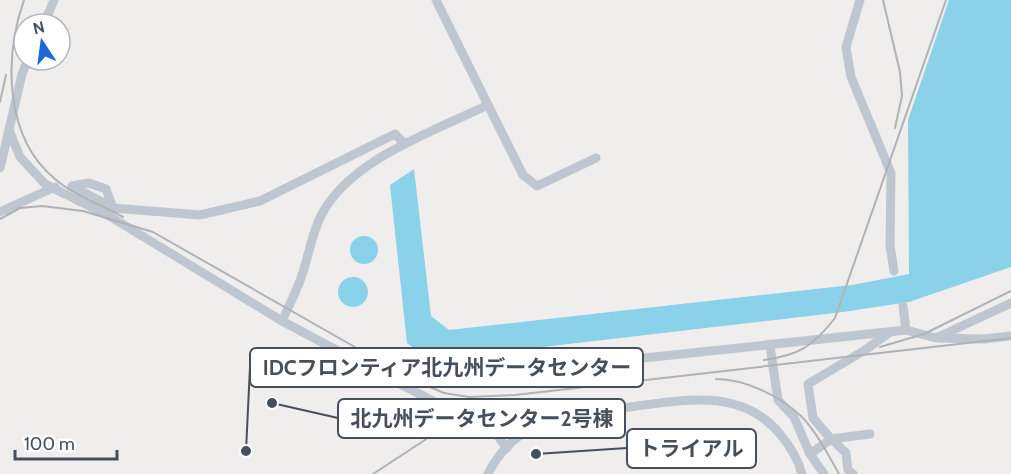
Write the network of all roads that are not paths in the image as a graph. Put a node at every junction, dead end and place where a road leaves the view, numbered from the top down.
1 (436, 0) edge
2 (860, 0) edge
3 (25, 72) edge
4 (488, 105) junction
5 (9, 130) junction
6 (405, 144) junction
7 (596, 158) dead end
8 (0, 168) edge
9 (52, 188) junction
10 (0, 212) edge
11 (894, 271) dead end
12 (1011, 303) edge
13 (903, 306) dead end
14 (282, 321) junction
15 (906, 330) junction
16 (890, 332) junction
17 (1011, 336) edge
18 (936, 338) junction
19 (770, 346) junction
20 (399, 384) junction
21 (870, 434) dead end
22 (831, 439) junction
23 (507, 448) junction
24 (810, 454) junction
25 (489, 474) edge
26 (802, 474) edge
27 (824, 474) edge
28 (853, 474) edge

1 - 4 street
2 - 11 street
3 - 5 street
4 - 6 street
4 - 7 street
5 - 8 street
5 - 9 street
6 - 9 street
6 - 14 street
9 - 10 street
9 - 14 street
12 - 18 street
13 - 15 street
14 - 20 street
15 - 16 street
15 - 18 street
16 - 19 street
16 - 22 street
17 - 18 street
19 - 20 street
19 - 24 street
20 - 23 street
21 - 22 street
22 - 24 street
22 - 28 street
23 - 25 street
23 - 26 street
24 - 27 street

